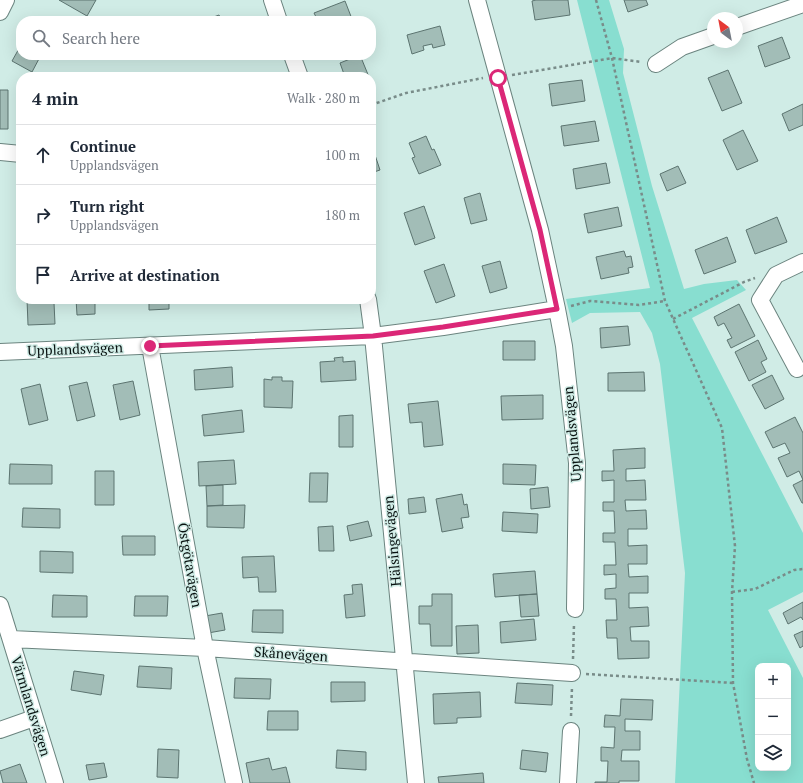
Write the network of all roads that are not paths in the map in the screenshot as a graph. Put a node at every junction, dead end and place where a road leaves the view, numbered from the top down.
1 (6, 0) edge
2 (272, 0) edge
3 (477, 0) edge
4 (803, 4) edge
5 (0, 12) edge
6 (277, 16) edge
7 (743, 26) edge
8 (707, 38) edge
9 (294, 60) edge
10 (656, 64) dead end
11 (298, 72) edge
12 (0, 152) edge
13 (16, 154) edge
14 (803, 262) edge
15 (369, 304) edge
16 (557, 309) junction
17 (373, 336) junction
18 (150, 346) junction
19 (0, 352) edge
20 (797, 370) dead end
21 (0, 605) edge
22 (575, 609) dead end
23 (11, 639) junction
24 (205, 648) junction
25 (404, 662) junction
26 (572, 673) road end
27 (34, 718) junction
28 (0, 730) edge
29 (571, 731) dead end
30 (55, 783) edge
31 (234, 783) edge
32 (416, 783) edge
33 (568, 783) edge

1 - 5 street
2 - 6 street
3 - 16 street, Upplandsvägen
4 - 7 street
8 - 10 street
9 - 11 street
12 - 13 street
14 - 20 street
15 - 17 street, Hälsingevägen
16 - 17 street, Upplandsvägen
16 - 22 street, Upplandsvägen
17 - 18 street, Upplandsvägen
17 - 25 street, Hälsingevägen
18 - 19 street, Upplandsvägen
18 - 24 street, Östgötavägen
21 - 23 street, Värmlandsvägen
23 - 24 street, Skånevägen
23 - 27 street, Värmlandsvägen
24 - 25 street, Skånevägen
24 - 31 street, Östgötavägen
25 - 26 street, Skånevägen
25 - 32 street, Hälsingevägen
27 - 28 street
27 - 30 street, Värmlandsvägen
29 - 33 street

